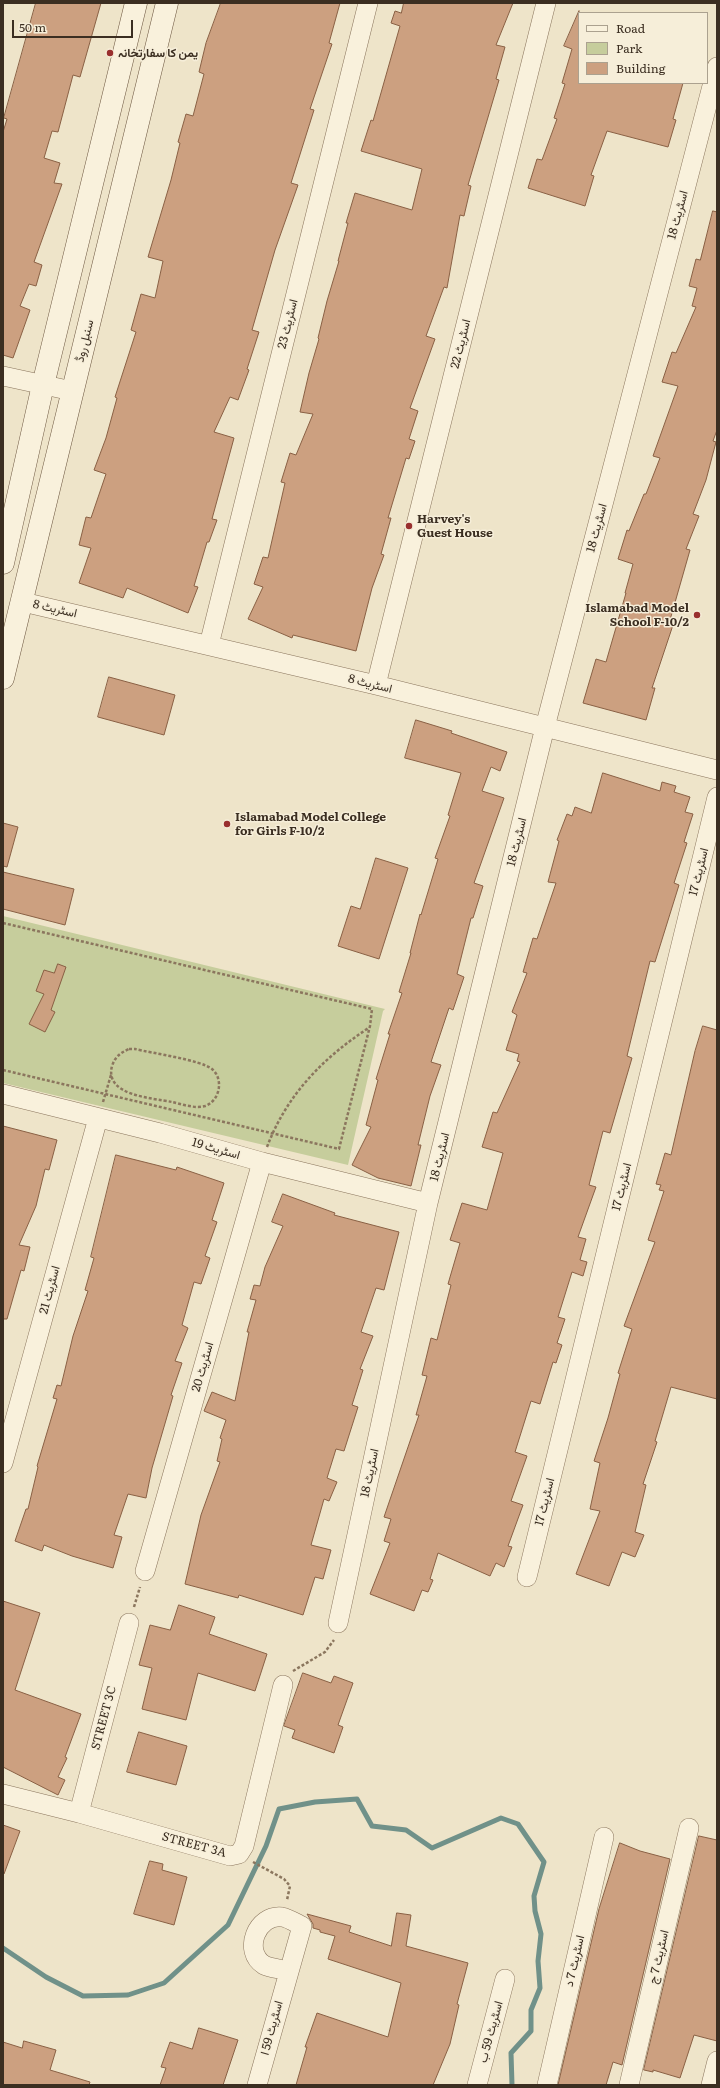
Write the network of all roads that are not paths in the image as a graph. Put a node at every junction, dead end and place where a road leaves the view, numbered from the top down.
1 (136, 3) edge
2 (167, 3) edge
3 (368, 3) edge
4 (546, 3) edge
5 (717, 67) edge
6 (3, 376) edge
7 (43, 385) junction
8 (72, 391) junction
9 (3, 563) edge
10 (23, 602) junction
11 (209, 645) junction
12 (3, 678) edge
13 (376, 685) junction
14 (545, 727) junction
15 (717, 770) edge
16 (717, 797) edge
17 (3, 1094) edge
18 (98, 1118) junction
19 (262, 1162) junction
20 (428, 1203) junction
21 (3, 1463) edge
22 (145, 1571) road end
23 (527, 1577) dead end
24 (129, 1622) road end
25 (338, 1623) road end
26 (283, 1684) road end
27 (3, 1794) edge
28 (79, 1813) junction
29 (689, 1828) dead end
30 (604, 1837) dead end
31 (288, 1971) junction
32 (505, 1979) dead end
33 (717, 2061) edge
34 (257, 2085) edge
35 (477, 2085) edge
36 (547, 2085) edge
37 (630, 2085) edge
38 (711, 2085) edge

1 - 7 street
2 - 8 street, سنبل روڈ
3 - 11 street, اسٹریٹ 23
4 - 13 street, اسٹریٹ 22
5 - 14 street, اسٹریٹ 18
6 - 7 street
7 - 8 street
7 - 9 street
8 - 10 street, سنبل روڈ
10 - 11 street, اسٹریٹ 8
10 - 12 street, سنبل روڈ
11 - 13 street, اسٹریٹ 8
13 - 14 street, اسٹریٹ 8
14 - 15 street, اسٹریٹ 8
14 - 20 street, اسٹریٹ 18
16 - 23 street, اسٹریٹ 17
17 - 18 street, اسٹریٹ 19
18 - 19 street, اسٹریٹ 19
18 - 21 street, اسٹریٹ 21
19 - 20 street, اسٹریٹ 19
19 - 22 street, اسٹریٹ 20
20 - 25 street, اسٹریٹ 18
24 - 28 street, STREET 3C
26 - 28 street, STREET 3A
27 - 28 street, STREET 3A
29 - 37 street, اسٹریٹ 7 ج
30 - 36 street, اسٹریٹ 7 د
31 - 31 street, اسٹریٹ 59 ا
31 - 34 street, اسٹریٹ 59 ا
32 - 35 street, اسٹریٹ 59 ب
33 - 38 street

